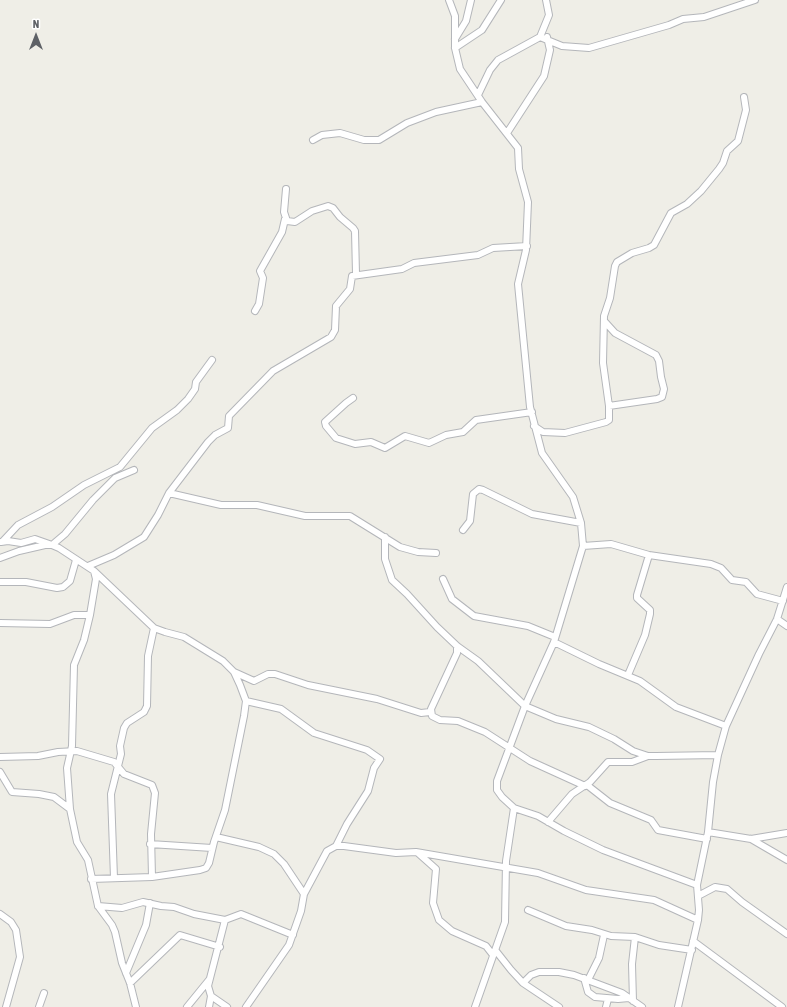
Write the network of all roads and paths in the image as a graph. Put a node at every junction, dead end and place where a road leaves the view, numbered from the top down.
1 (449, 0) edge
2 (471, 0) edge
3 (501, 0) edge
4 (546, 0) edge
5 (755, 0) edge
6 (544, 30) junction
7 (540, 37) junction
8 (548, 39) junction
9 (455, 40) junction
10 (455, 48) junction
11 (478, 95) junction
12 (744, 97) dead end
13 (482, 102) junction
14 (507, 133) junction
15 (313, 140) dead end
16 (286, 189) dead end
17 (285, 219) junction
18 (527, 246) junction
19 (356, 274) junction
20 (255, 311) dead end
21 (604, 322) junction
22 (212, 360) dead end
23 (353, 398) dead end
24 (609, 406) junction
25 (532, 412) junction
26 (534, 426) junction
27 (134, 470) dead end
28 (169, 493) junction
29 (581, 523) junction
30 (464, 530) dead end
31 (385, 537) junction
32 (1, 542) edge
33 (52, 545) junction
34 (583, 546) junction
35 (436, 553) dead end
36 (649, 555) junction
37 (0, 558) edge
38 (76, 560) junction
39 (88, 566) junction
40 (94, 571) junction
41 (443, 579) dead end
42 (0, 582) edge
43 (787, 587) edge
44 (784, 601) junction
45 (90, 615) junction
46 (777, 619) junction
47 (0, 623) edge
48 (787, 626) edge
49 (154, 628) junction
50 (555, 640) junction
51 (457, 646) junction
52 (234, 672) junction
53 (628, 675) junction
54 (246, 701) junction
55 (525, 706) junction
56 (430, 712) junction
57 (726, 726) junction
58 (509, 748) junction
59 (71, 751) junction
60 (718, 754) junction
61 (648, 756) junction
62 (0, 757) edge
63 (118, 765) junction
64 (0, 772) edge
65 (586, 786) junction
66 (514, 808) junction
67 (70, 809) junction
68 (548, 822) junction
69 (787, 833) edge
70 (707, 836) junction
71 (216, 837) junction
72 (751, 839) junction
73 (150, 844) junction
74 (336, 846) junction
75 (212, 848) junction
76 (416, 852) junction
77 (787, 860) edge
78 (506, 868) junction
79 (152, 877) junction
80 (114, 878) junction
81 (92, 879) junction
82 (698, 885) junction
83 (304, 894) junction
84 (698, 896) junction
85 (150, 904) junction
86 (98, 906) junction
87 (528, 910) dead end
88 (0, 914) edge
89 (225, 920) junction
90 (698, 920) junction
91 (787, 934) edge
92 (293, 935) junction
93 (604, 935) junction
94 (635, 937) junction
95 (694, 941) junction
96 (220, 947) junction
97 (692, 950) junction
98 (494, 953) junction
99 (126, 973) junction
100 (210, 979) junction
101 (586, 979) junction
102 (130, 983) junction
103 (523, 983) junction
104 (44, 993) dead end
105 (211, 996) junction
106 (608, 999) junction
107 (631, 999) junction
108 (6, 1007) edge
109 (39, 1007) edge
110 (136, 1007) edge
111 (187, 1007) edge
112 (209, 1007) edge
113 (227, 1007) edge
114 (246, 1007) edge
115 (475, 1007) edge
116 (559, 1007) edge
117 (606, 1007) edge
118 (642, 1007) edge
119 (678, 1007) edge
120 (782, 1007) edge

1 - 9 street
2 - 9 street
3 - 10 street
4 - 6 street
5 - 8 street
6 - 7 street
6 - 8 street
7 - 8 street
7 - 11 street
8 - 14 street
9 - 10 street
10 - 11 street
11 - 13 street
12 - 21 street
13 - 14 street
13 - 15 street
14 - 18 street
16 - 17 street
17 - 19 street
17 - 20 street
18 - 19 street
18 - 25 street
19 - 28 street
21 - 24 street
21 - 24 street
22 - 32 street
23 - 25 street
24 - 26 street
25 - 26 street
26 - 29 street
27 - 33 street
28 - 31 street
28 - 39 street
29 - 30 street
29 - 34 street
31 - 35 street
31 - 51 street
32 - 33 street
33 - 37 street
33 - 38 street
34 - 36 street
34 - 50 street
36 - 44 street
36 - 53 street
38 - 39 street
38 - 42 street
39 - 40 street
40 - 45 street
40 - 49 street
41 - 50 street
43 - 44 street
44 - 46 street
45 - 47 street
45 - 59 street
46 - 48 street
46 - 57 street
49 - 52 street
49 - 63 street
50 - 53 street
50 - 55 street
51 - 55 street
51 - 56 street
52 - 54 street
52 - 56 street
53 - 57 street
54 - 71 street
54 - 74 street
55 - 58 street
55 - 61 street
56 - 58 street
57 - 60 street
58 - 65 street
58 - 66 street
59 - 62 street
59 - 63 street
59 - 67 street
60 - 61 street
60 - 70 street
61 - 65 street
63 - 73 street
63 - 80 street
64 - 67 street
65 - 68 street
65 - 70 street
66 - 68 street
66 - 78 street
67 - 81 street
68 - 82 street
69 - 72 street
70 - 72 street
70 - 82 street
71 - 75 street
71 - 83 street
72 - 77 street
73 - 75 street
73 - 79 street
74 - 76 street
74 - 83 street
75 - 79 street
76 - 78 street
76 - 98 street
78 - 90 street
78 - 98 street
79 - 80 street
80 - 81 street
81 - 86 street
82 - 84 street
83 - 92 street
84 - 90 street
84 - 91 street
85 - 86 street
85 - 89 street
85 - 99 street
86 - 99 street
87 - 93 street
88 - 108 street
89 - 92 street
89 - 96 street
90 - 95 street
92 - 114 street
93 - 94 street
93 - 101 street
94 - 97 street
94 - 107 street
95 - 97 street
95 - 120 street
96 - 100 street
96 - 102 street
97 - 119 street
98 - 103 street
98 - 115 street
99 - 102 street
100 - 105 street
100 - 111 street
101 - 103 street
101 - 106 street
101 - 107 street
102 - 110 street
103 - 116 street
104 - 109 street
105 - 112 street
105 - 113 street
106 - 107 street
106 - 117 street
107 - 118 street

